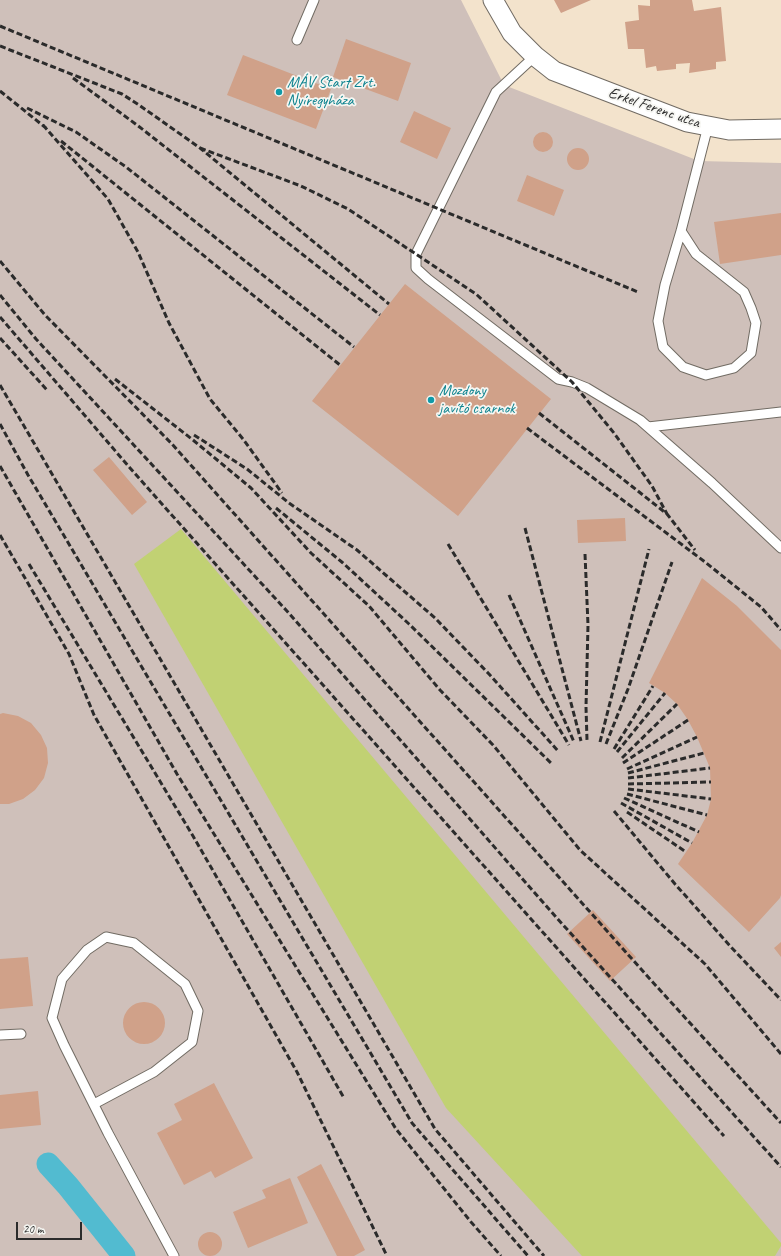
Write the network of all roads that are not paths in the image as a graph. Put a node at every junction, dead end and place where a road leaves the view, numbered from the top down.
1 (314, 0) edge
2 (493, 0) edge
3 (297, 40) dead end
4 (535, 56) junction
5 (708, 126) junction
6 (781, 129) edge
7 (681, 231) junction
8 (781, 412) edge
9 (648, 427) junction
10 (781, 548) edge
11 (21, 1034) dead end
12 (0, 1035) edge
13 (94, 1104) junction
14 (174, 1256) edge

1 - 3 lane
2 - 4 street, Erkel Ferenc utca
4 - 5 street, Erkel Ferenc utca
4 - 9 lane
5 - 6 street, Erkel Ferenc utca
5 - 7 lane
7 - 7 lane
8 - 9 lane
9 - 10 lane
11 - 12 lane
13 - 13 lane
13 - 14 lane

